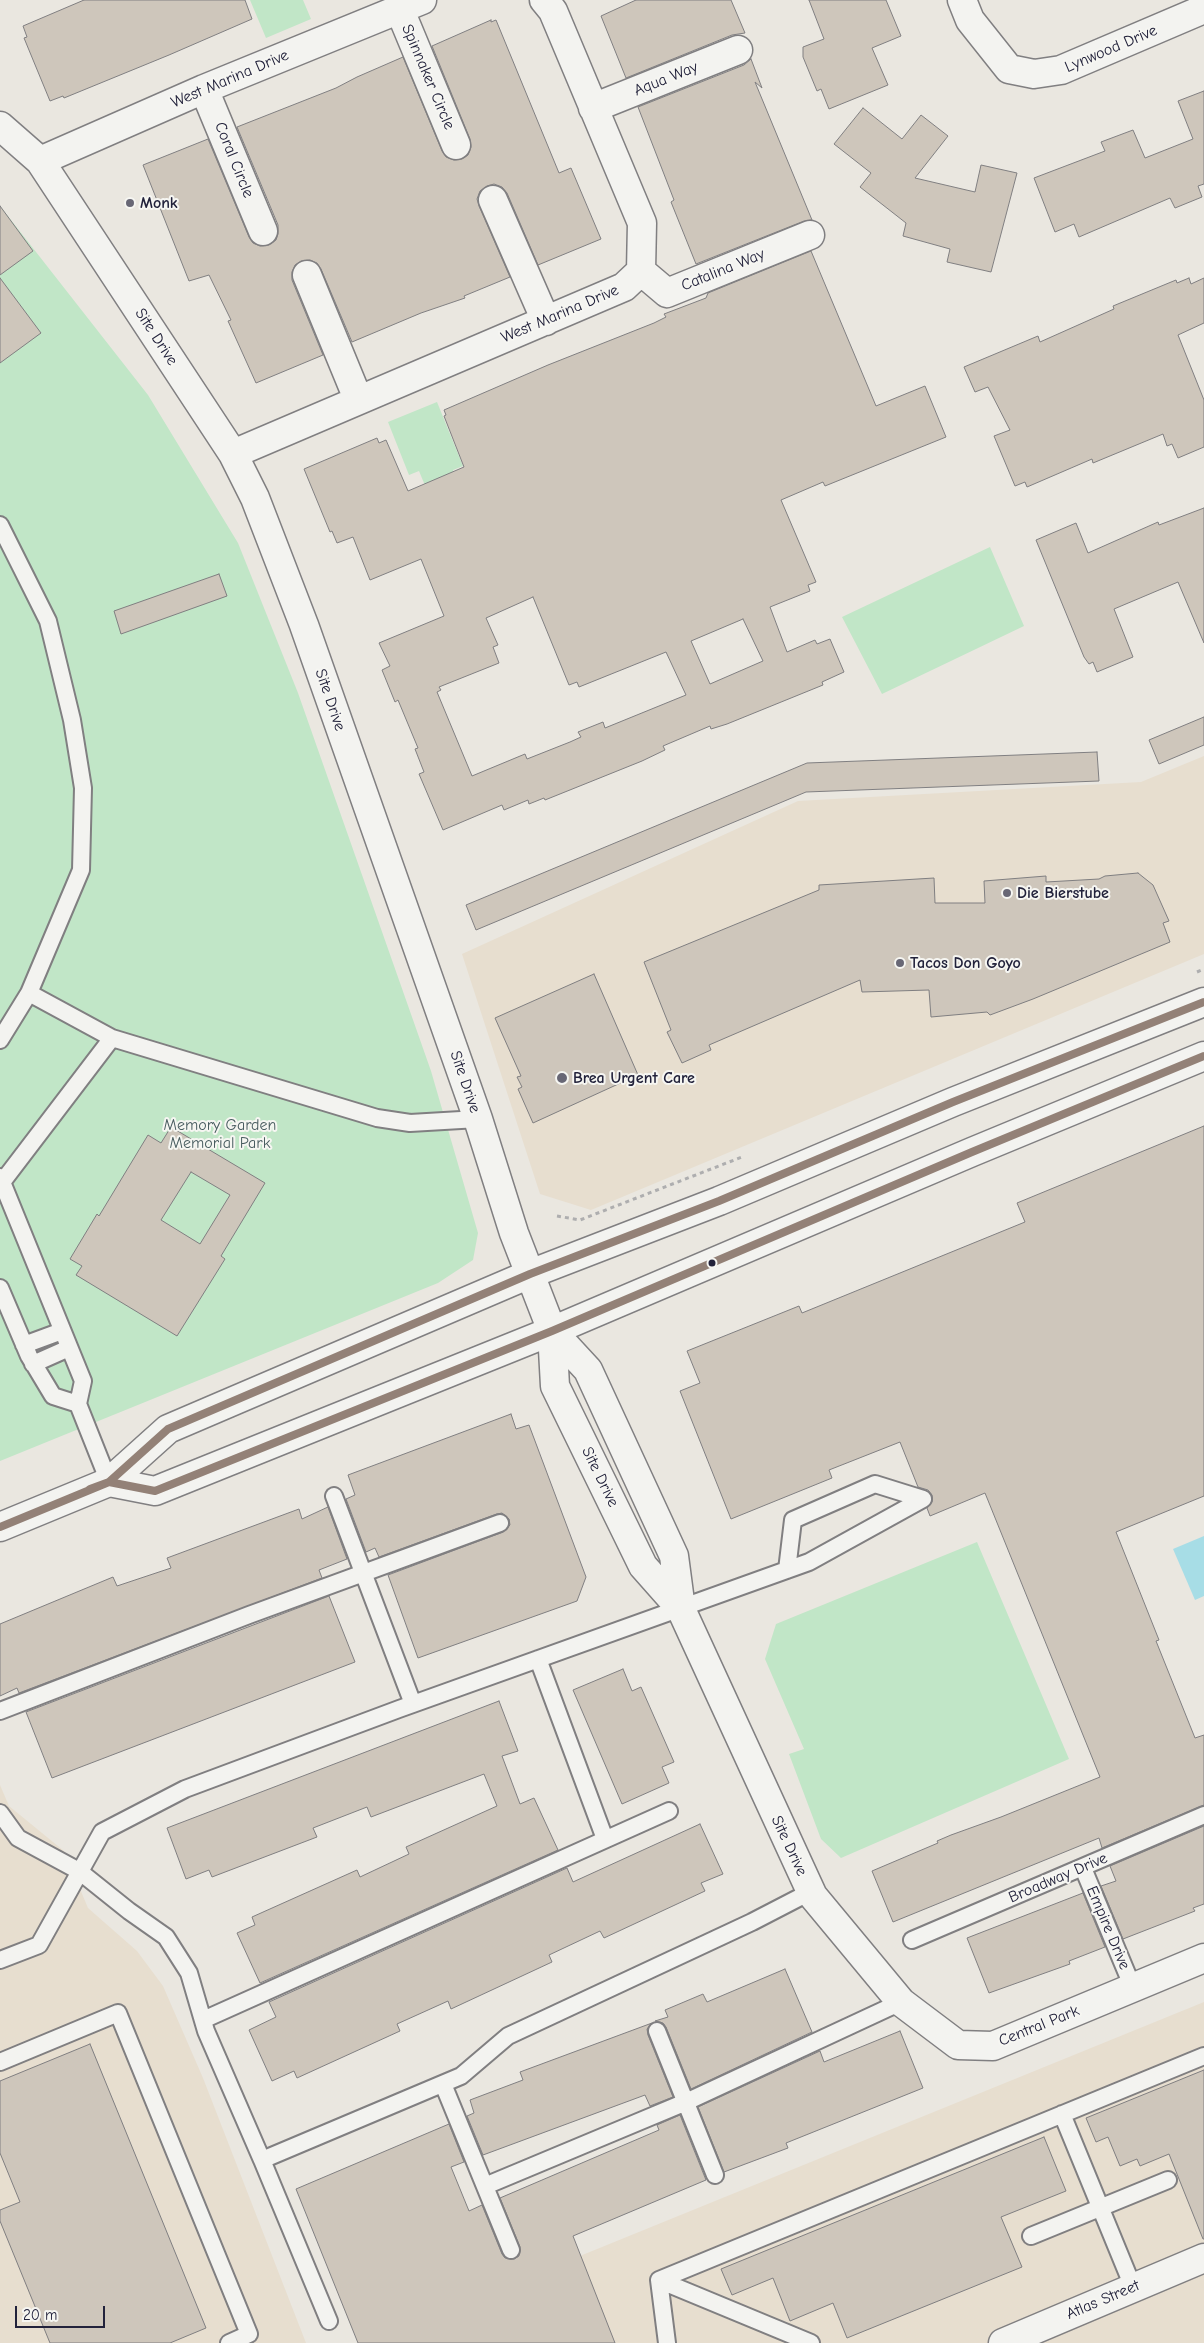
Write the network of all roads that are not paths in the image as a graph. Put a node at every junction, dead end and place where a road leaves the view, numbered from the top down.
1 (544, 0) edge
2 (962, 0) edge
3 (411, 4) edge
4 (1204, 9) edge
5 (738, 50) dead end
6 (204, 89) junction
7 (593, 108) junction
8 (0, 126) edge
9 (456, 145) dead end
10 (40, 161) junction
11 (493, 200) dead end
12 (263, 231) dead end
13 (810, 235) dead end
14 (641, 271) junction
15 (307, 274) dead end
16 (546, 321) junction
17 (358, 399) junction
18 (233, 454) junction
19 (0, 525) edge
20 (29, 993) junction
21 (1204, 1002) edge
22 (112, 1038) junction
23 (0, 1040) edge
24 (1204, 1056) edge
25 (478, 1120) junction
26 (1, 1182) edge
27 (530, 1274) junction
28 (0, 1288) edge
29 (62, 1331) junction
30 (552, 1331) junction
31 (24, 1346) junction
32 (69, 1348) junction
33 (33, 1364) junction
34 (78, 1404) junction
35 (109, 1482) junction
36 (334, 1496) dead end
37 (500, 1523) dead end
38 (0, 1527) edge
39 (787, 1570) junction
40 (363, 1573) junction
41 (681, 1609) junction
42 (538, 1660) junction
43 (413, 1704) junction
44 (0, 1711) edge
45 (669, 1811) dead end
46 (0, 1813) edge
47 (1204, 1815) edge
48 (605, 1839) junction
49 (1083, 1868) junction
50 (79, 1871) junction
51 (810, 1892) junction
52 (912, 1940) dead end
53 (1204, 1958) edge
54 (0, 1960) edge
55 (1133, 1988) junction
56 (901, 2002) junction
57 (203, 2020) junction
58 (656, 2031) dead end
59 (1204, 2056) edge
60 (0, 2062) edge
61 (443, 2084) junction
62 (686, 2102) junction
63 (1062, 2114) junction
64 (262, 2160) junction
65 (715, 2175) dead end
66 (1168, 2180) dead end
67 (485, 2186) junction
68 (1101, 2207) junction
69 (1031, 2236) dead end
70 (511, 2250) dead end
71 (1204, 2258) edge
72 (659, 2280) junction
73 (1134, 2288) junction
74 (329, 2321) dead end
75 (229, 2343) edge
76 (666, 2343) edge
77 (811, 2343) edge
78 (1003, 2343) edge

1 - 7 street
2 - 4 street, Lynwood Drive
3 - 6 street, West Marina Drive
3 - 9 street, Spinnaker Circle
5 - 7 street, Aqua Way
6 - 10 street, West Marina Drive
6 - 12 street, Coral Circle
7 - 14 street
8 - 10 street, Site Drive
10 - 18 street, Site Drive
11 - 16 street
13 - 14 street, Catalina Way
14 - 16 street, West Marina Drive
15 - 17 street
16 - 17 street, West Marina Drive
17 - 18 street, West Marina Drive
18 - 25 street, Site Drive
19 - 20 lane
20 - 22 lane
20 - 23 lane
21 - 27 street
22 - 25 lane
22 - 26 lane
24 - 30 street
25 - 27 street, Site Drive
26 - 29 lane
27 - 30 street, Site Drive
27 - 35 street
28 - 31 lane
29 - 31 lane
29 - 32 lane
30 - 35 street
30 - 41 street, Site Drive
30 - 41 street, Site Drive
31 - 33 lane
32 - 33 lane
32 - 34 lane
33 - 34 lane
34 - 35 lane
35 - 38 street
36 - 40 lane
37 - 40 lane
39 - 39 lane
39 - 41 lane
40 - 43 lane
40 - 44 lane
41 - 42 lane
41 - 51 street, Site Drive
42 - 43 lane
42 - 48 lane
43 - 50 lane
45 - 48 lane
46 - 50 lane
47 - 49 lane, Broadway Drive
48 - 57 lane
49 - 52 lane, Broadway Drive
49 - 55 lane, Empire Drive
50 - 54 lane
50 - 57 lane
51 - 56 street, Central Park
51 - 61 lane
53 - 55 street, Central Park
55 - 56 street, Central Park
56 - 62 lane
57 - 64 lane
58 - 62 lane
59 - 63 lane
60 - 75 lane
61 - 64 lane
61 - 67 lane
62 - 65 lane
62 - 67 lane
63 - 68 lane
63 - 72 lane
64 - 74 lane
66 - 68 lane
67 - 70 lane
68 - 69 lane
68 - 73 lane
71 - 73 street, Atlas Street
72 - 76 lane
72 - 77 lane
73 - 78 street, Atlas Street

